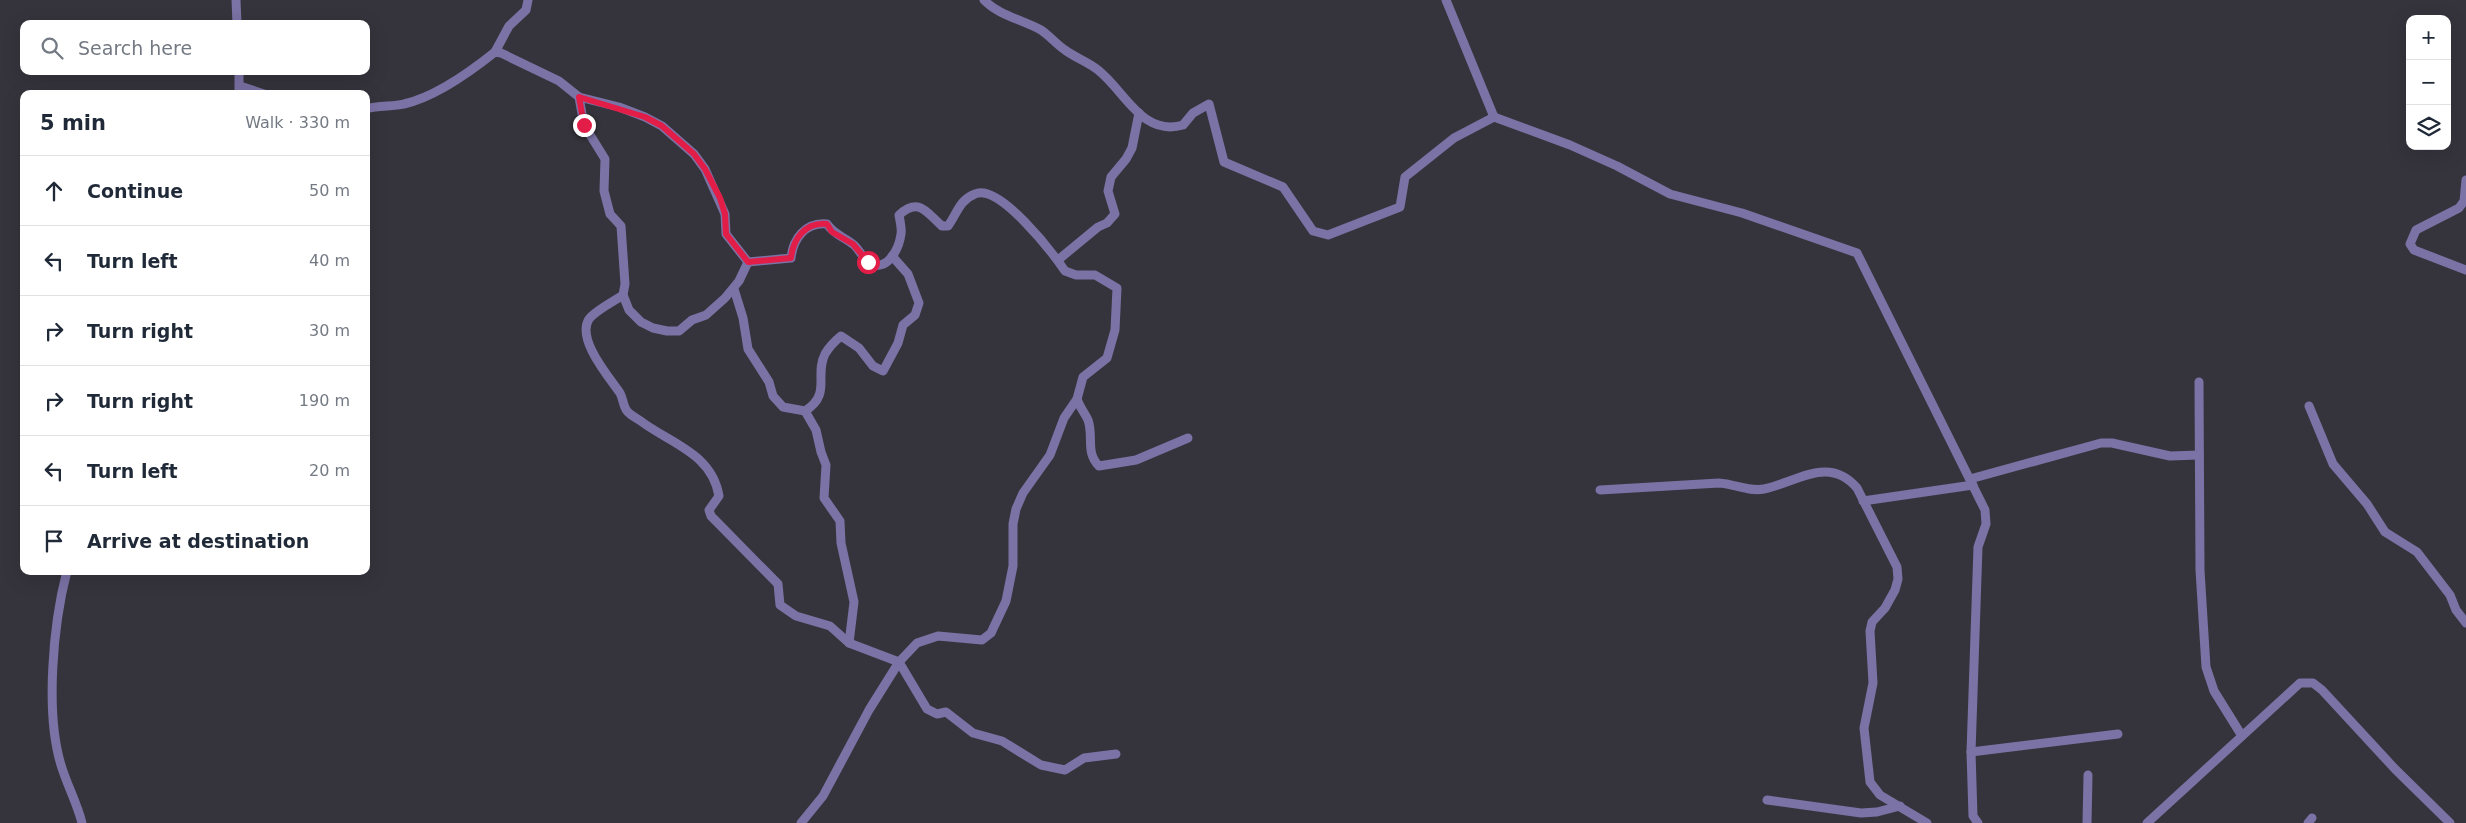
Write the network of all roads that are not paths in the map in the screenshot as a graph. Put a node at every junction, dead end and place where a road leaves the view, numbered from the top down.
1 (236, 0) edge
2 (528, 0) edge
3 (984, 0) edge
4 (1446, 0) edge
5 (237, 20) edge
6 (495, 52) junction
7 (239, 75) edge
8 (239, 90) edge
9 (579, 97) junction
10 (370, 108) edge
11 (1139, 113) junction
12 (1494, 117) junction
13 (2466, 180) edge
14 (2463, 209) edge
15 (892, 256) junction
16 (1058, 260) junction
17 (748, 262) junction
18 (2466, 270) edge
19 (734, 289) junction
20 (623, 295) junction
21 (2199, 382) dead end
22 (1077, 399) junction
23 (2309, 406) dead end
24 (804, 411) junction
25 (1188, 438) dead end
26 (2199, 455) junction
27 (1971, 482) junction
28 (1600, 490) dead end
29 (1863, 501) junction
30 (66, 575) edge
31 (2466, 623) edge
32 (849, 643) junction
33 (899, 662) junction
34 (2118, 734) dead end
35 (2242, 736) junction
36 (1971, 752) junction
37 (1116, 754) dead end
38 (2088, 775) dead end
39 (1767, 800) dead end
40 (1900, 806) junction
41 (82, 823) edge
42 (801, 823) edge
43 (1927, 823) edge
44 (1978, 823) edge
45 (2087, 823) edge
46 (2147, 823) edge
47 (2450, 823) edge

1 - 5 street
2 - 6 street
3 - 11 street
4 - 12 street
6 - 9 street
6 - 10 street
7 - 8 street
9 - 17 street
9 - 20 street
11 - 12 street
11 - 16 street
12 - 27 street
13 - 14 street
14 - 18 street
15 - 16 street
15 - 17 street
15 - 24 street
16 - 22 street
17 - 19 street
19 - 20 street
19 - 24 street
20 - 32 street
21 - 26 street
22 - 25 street
22 - 33 street
23 - 31 street
24 - 32 street
26 - 27 street
26 - 35 street
27 - 29 street
27 - 36 street
28 - 29 street
29 - 40 street
30 - 41 street
32 - 33 street
33 - 37 street
33 - 42 street
34 - 36 street
35 - 46 street
35 - 47 street
36 - 44 street
38 - 45 street
39 - 40 street
40 - 43 street

